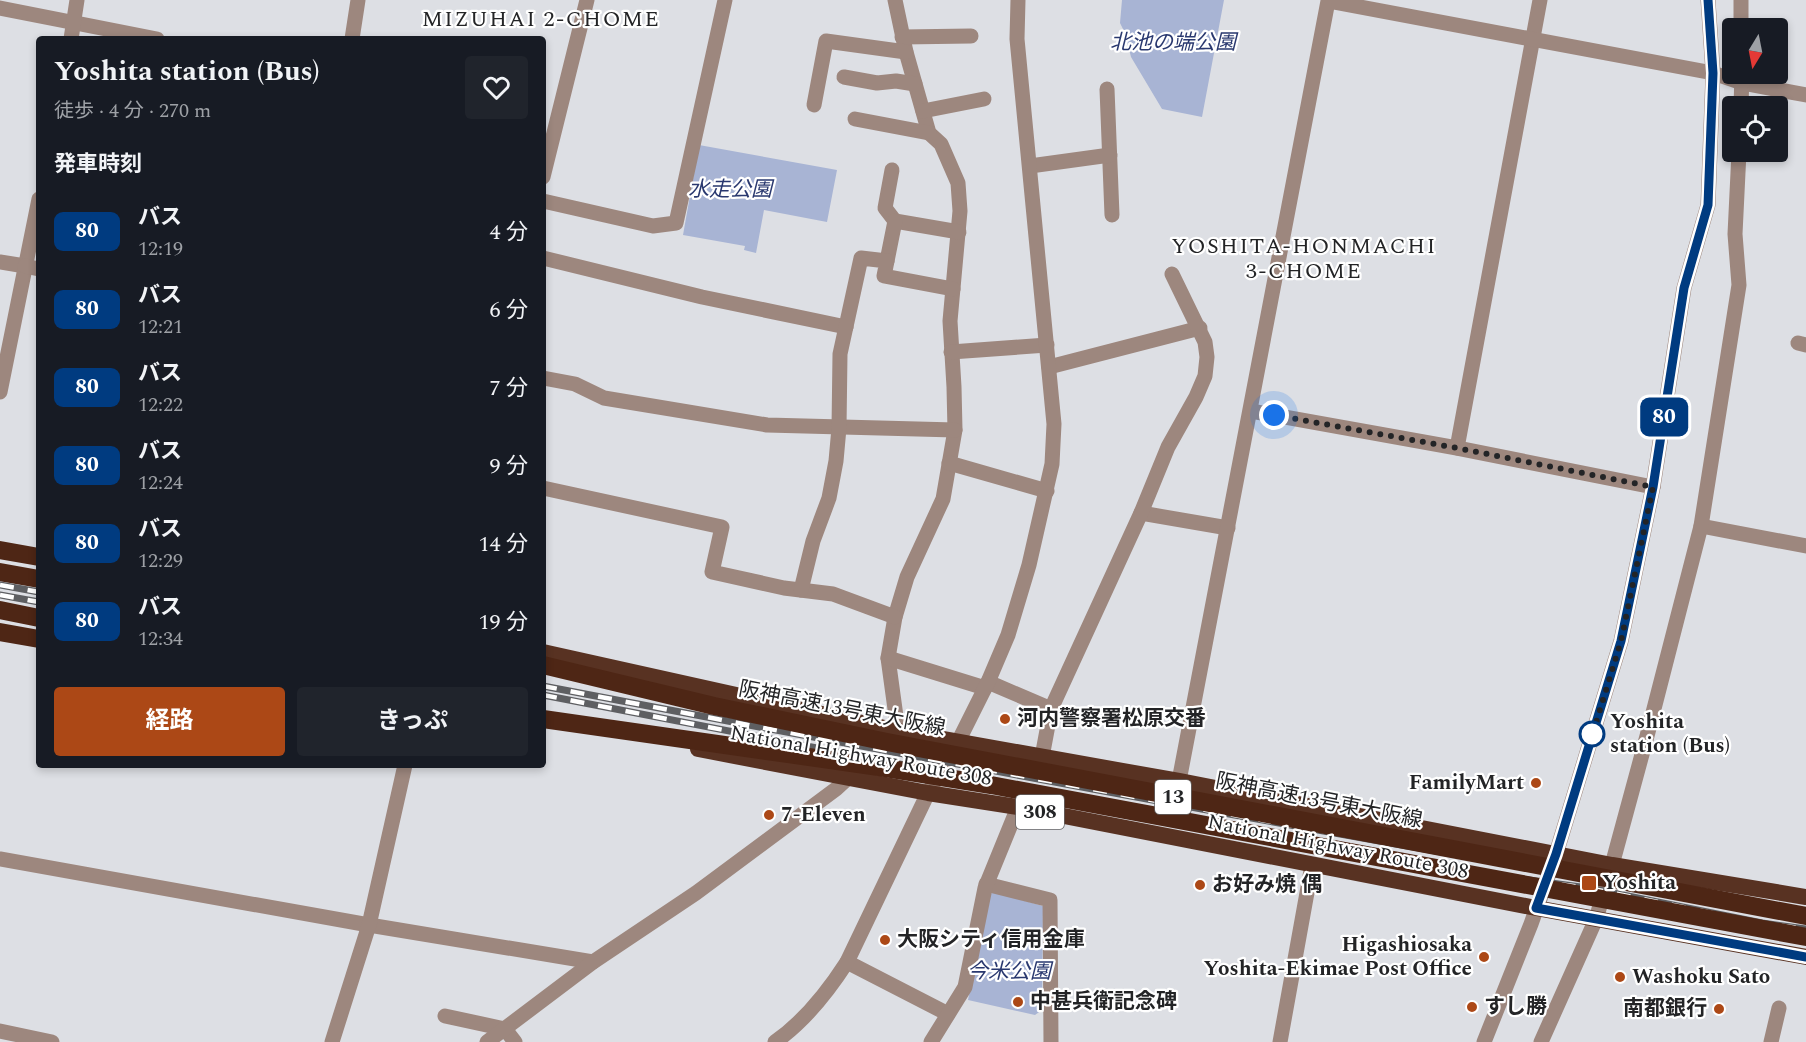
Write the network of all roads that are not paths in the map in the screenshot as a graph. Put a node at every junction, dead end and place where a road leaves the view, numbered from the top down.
1 (77, 0) edge
2 (358, 0) edge
3 (586, 0) edge
4 (725, 0) edge
5 (895, 0) edge
6 (1018, 0) edge
7 (1540, 0) edge
8 (1708, 0) edge
9 (1741, 0) edge
10 (1329, 1) edge
11 (0, 8) edge
12 (1741, 18) edge
13 (74, 22) junction
14 (72, 36) edge
15 (142, 36) edge
16 (352, 36) edge
17 (971, 36) dead end
18 (1533, 39) junction
19 (904, 44) junction
20 (1713, 73) junction
21 (1722, 75) edge
22 (844, 77) dead end
23 (915, 84) junction
24 (1765, 84) edge
25 (1107, 89) dead end
26 (1806, 95) edge
27 (984, 99) dead end
28 (814, 105) dead end
29 (923, 111) junction
30 (855, 119) dead end
31 (929, 133) junction
32 (1110, 155) junction
33 (1739, 162) edge
34 (546, 165) edge
35 (1030, 166) junction
36 (892, 170) dead end
37 (546, 202) edge
38 (1112, 215) dead end
39 (895, 221) junction
40 (36, 229) edge
41 (959, 232) junction
42 (546, 259) edge
43 (887, 261) junction
44 (0, 262) edge
45 (32, 268) edge
46 (1172, 274) dead end
47 (953, 289) junction
48 (846, 327) junction
49 (1200, 328) junction
50 (1047, 345) junction
51 (951, 352) junction
52 (1049, 367) junction
53 (546, 379) edge
54 (0, 392) edge
55 (1251, 411) junction
56 (839, 428) junction
57 (955, 430) junction
58 (1457, 448) junction
59 (949, 463) junction
60 (1653, 487) junction
61 (546, 489) edge
62 (1047, 491) junction
63 (1141, 513) junction
64 (1701, 526) junction
65 (1228, 528) junction
66 (0, 543) edge
67 (1806, 546) edge
68 (36, 549) edge
69 (0, 550) edge
70 (36, 557) edge
71 (0, 572) edge
72 (36, 578) edge
73 (801, 590) junction
74 (0, 610) edge
75 (36, 617) edge
76 (896, 617) junction
77 (0, 632) edge
78 (36, 638) edge
79 (0, 640) edge
80 (36, 646) edge
81 (546, 653) edge
82 (888, 658) junction
83 (546, 666) edge
84 (546, 675) edge
85 (986, 685) junction
86 (714, 706) junction
87 (1051, 708) junction
88 (546, 714) edge
89 (546, 719) edge
90 (546, 724) edge
91 (638, 731) junction
92 (898, 732) junction
93 (958, 742) junction
94 (1042, 757) junction
95 (404, 768) edge
96 (849, 777) junction
97 (1179, 781) junction
98 (928, 793) junction
99 (1018, 807) junction
100 (1556, 854) junction
101 (0, 859) edge
102 (1312, 865) junction
103 (1612, 865) junction
104 (986, 884) junction
105 (1806, 897) edge
106 (1536, 908) junction
107 (1806, 916) edge
108 (1596, 919) junction
109 (369, 924) junction
110 (1806, 937) edge
111 (1806, 957) edge
112 (593, 962) junction
113 (847, 962) junction
114 (1779, 1008) dead end
115 (948, 1014) junction
116 (445, 1016) dead end
117 (506, 1029) junction
118 (0, 1031) edge
119 (52, 1042) edge
120 (332, 1042) edge
121 (487, 1042) edge
122 (515, 1042) edge
123 (775, 1042) edge
124 (931, 1042) edge
125 (1051, 1042) edge
126 (1280, 1042) edge
127 (1484, 1042) edge
128 (1540, 1042) edge
129 (1771, 1042) edge

1 - 13 street
2 - 16 street
3 - 34 street
4 - 37 street
5 - 19 street
6 - 35 street
7 - 18 street
8 - 20 street
9 - 12 street
10 - 18 street
10 - 55 street
11 - 13 street
13 - 14 street
13 - 15 street
17 - 19 street
18 - 20 street
18 - 58 street
19 - 23 street
19 - 28 street
20 - 21 street
20 - 60 street
22 - 23 street
23 - 29 street
24 - 26 street
25 - 32 street
27 - 29 street
29 - 31 street
30 - 31 street
31 - 41 street
32 - 35 street
32 - 38 street
33 - 64 street
35 - 50 street
36 - 39 street
39 - 41 street
39 - 43 street
40 - 45 street
41 - 47 street
42 - 48 street
43 - 47 street
43 - 48 street
44 - 45 street
45 - 54 street
46 - 49 street
47 - 51 street
48 - 56 street
49 - 52 street
49 - 63 street
50 - 51 street
50 - 52 street
51 - 57 street
52 - 62 street
53 - 56 street
55 - 58 street
55 - 65 street
56 - 57 street
56 - 73 street
57 - 59 street
58 - 60 street
59 - 62 street
59 - 76 street
60 - 100 street
61 - 73 street
62 - 85 street
63 - 65 street
63 - 87 street
64 - 67 street
64 - 103 street
65 - 97 street
66 - 68 highway
69 - 70 highway
71 - 72 highway
73 - 76 street
74 - 75 highway
76 - 82 street
77 - 78 highway
79 - 80 highway
81 - 92 highway, National Highway Route 308
82 - 85 street
82 - 92 street
83 - 86 highway, 阪神高速13号東大阪線 / 13, bridge
84 - 86 highway, bridge
85 - 87 street
85 - 93 street
86 - 107 highway, 阪神高速13号東大阪線 / 13, bridge
87 - 94 street
88 - 91 highway, bridge
89 - 91 highway, 13, bridge
90 - 96 highway, National Highway Route 308 / 308
91 - 110 highway, 13, bridge
92 - 93 highway, National Highway Route 308
93 - 94 highway, National Highway Route 308
93 - 98 street
94 - 97 highway, National Highway Route 308
95 - 109 street
96 - 98 highway, National Highway Route 308 / 308
96 - 112 street
97 - 100 highway, National Highway Route 308
98 - 99 highway, National Highway Route 308 / 308
98 - 113 street
99 - 102 highway, National Highway Route 308 / 308
99 - 104 street
100 - 103 highway, National Highway Route 308
100 - 106 street
101 - 109 street
102 - 106 highway, National Highway Route 308 / 308
102 - 126 street
103 - 105 highway, National Highway Route 308
103 - 108 street
104 - 115 street
104 - 125 street
106 - 108 highway, National Highway Route 308 / 308
106 - 127 street
108 - 111 highway, National Highway Route 308 / 308
108 - 128 street
109 - 112 street
109 - 120 street
112 - 117 street
113 - 115 street
113 - 123 street
114 - 129 street
115 - 124 street
116 - 117 street
117 - 121 street
117 - 122 street
118 - 119 street

